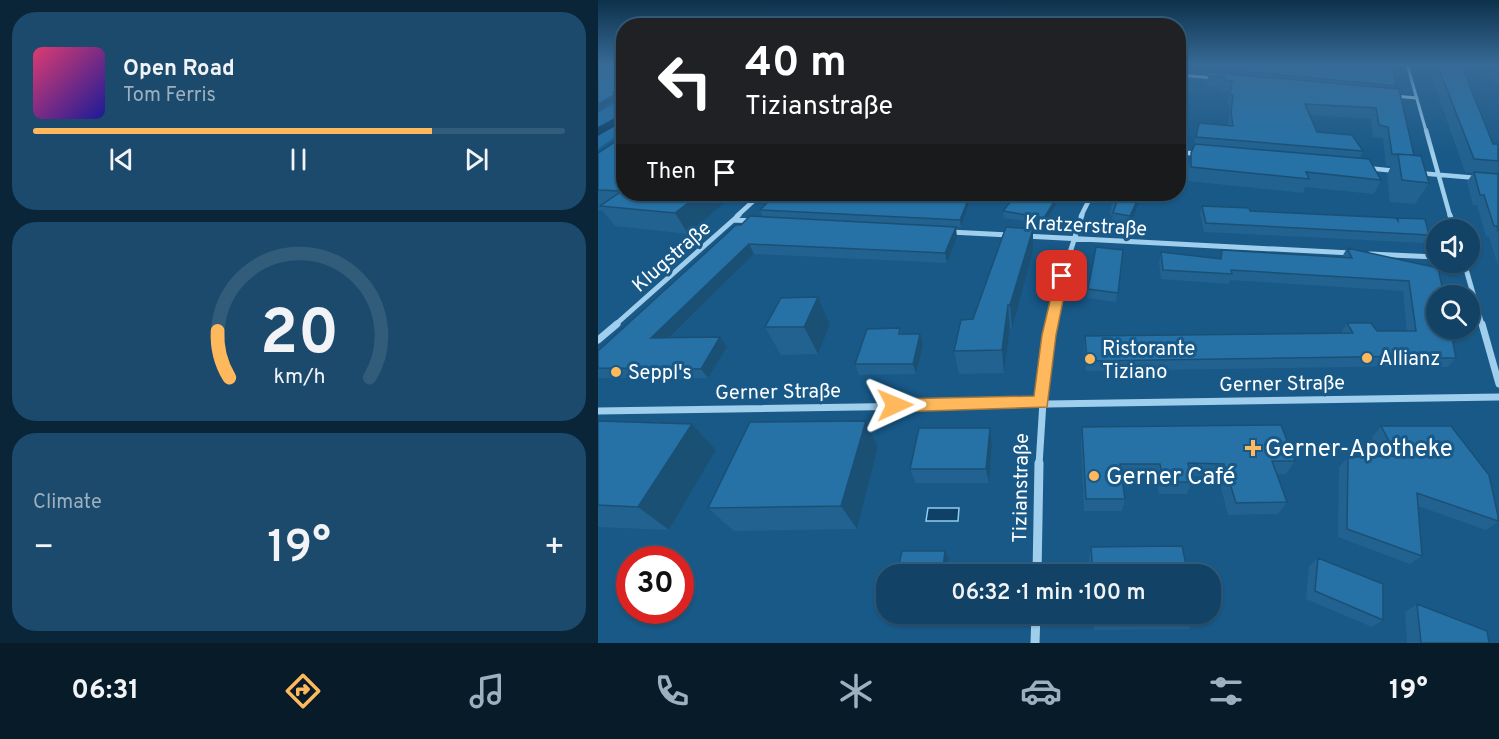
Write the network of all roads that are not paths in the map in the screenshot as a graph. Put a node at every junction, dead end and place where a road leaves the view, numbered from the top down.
1 (1416, 94) edge
2 (1394, 96) edge
3 (1417, 98) junction
4 (1186, 154) edge
5 (1207, 155) edge
6 (1360, 168) edge
7 (1438, 175) junction
8 (1488, 179) edge
9 (754, 201) edge
10 (1089, 201) edge
11 (1451, 219) edge
12 (734, 220) junction
13 (758, 222) edge
14 (945, 232) edge
15 (1073, 239) junction
16 (1355, 254) edge
17 (1367, 254) edge
18 (1426, 257) edge
19 (1467, 273) edge
20 (598, 340) edge
21 (1498, 384) edge
22 (1498, 396) edge
23 (1041, 402) junction
24 (598, 411) edge
25 (1037, 564) edge
26 (1036, 624) edge
27 (1035, 643) edge

1 - 3 street
2 - 3 street
3 - 7 street
4 - 5 street
6 - 7 street
7 - 8 street
7 - 11 street
9 - 12 street, Klugstraße
10 - 15 street, Tizianstraße
12 - 13 street
12 - 20 street, Klugstraße
14 - 15 street, Kratzerstraße
15 - 16 street, Kratzerstraße
15 - 23 street, Tizianstraße
17 - 18 street
19 - 21 street
22 - 23 street, Gerner Straße
23 - 24 street, Gerner Straße
23 - 25 street, Tizianstraße
26 - 27 street

